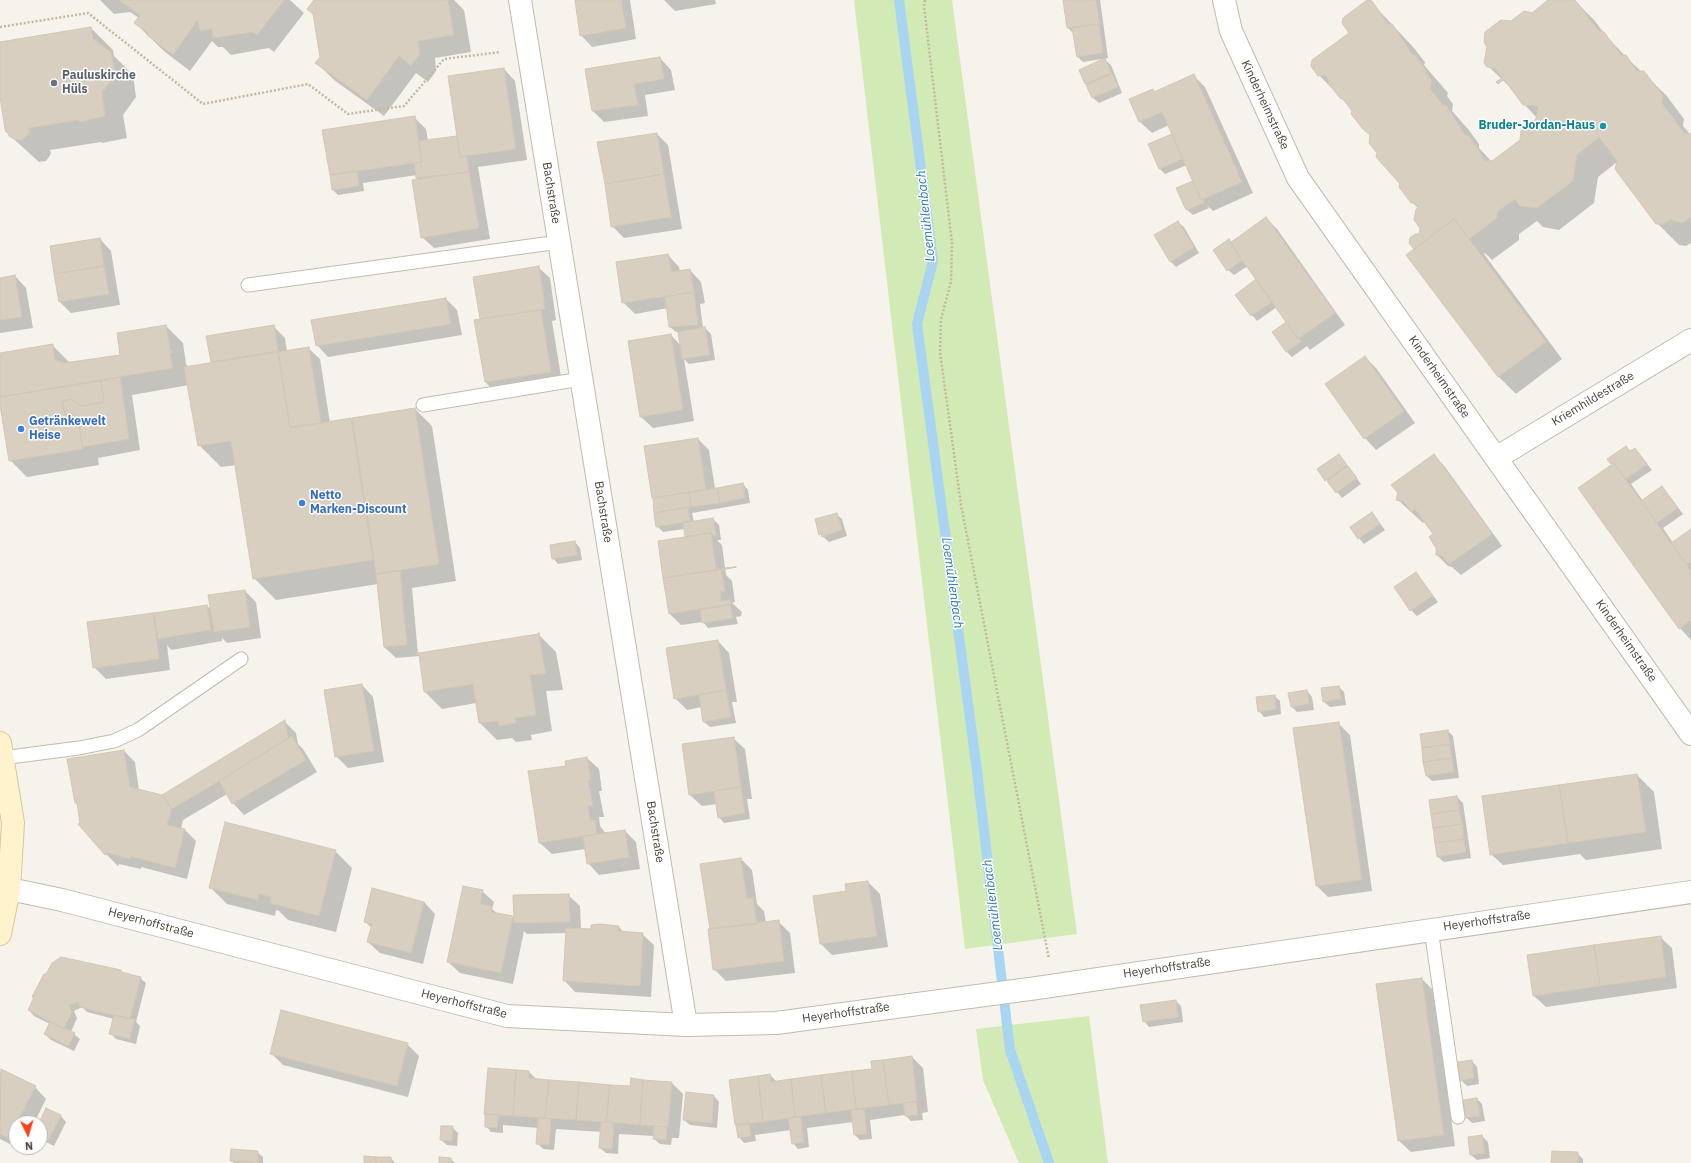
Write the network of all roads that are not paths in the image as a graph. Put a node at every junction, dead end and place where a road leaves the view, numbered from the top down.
1 (520, 0) edge
2 (1224, 0) edge
3 (559, 242) junction
4 (248, 285) dead end
5 (1691, 340) edge
6 (581, 379) junction
7 (424, 405) dead end
8 (1496, 458) junction
9 (241, 659) dead end
10 (1691, 734) edge
11 (1, 750) edge
12 (5, 888) edge
13 (1691, 892) edge
14 (1431, 930) junction
15 (0, 934) edge
16 (686, 1025) junction
17 (1458, 1117) dead end

1 - 3 street, Bachstraße
2 - 8 street, Kinderheimstraße
3 - 4 lane
3 - 6 street, Bachstraße
5 - 8 street, Kriemhildestraße
6 - 7 lane
6 - 16 street, Bachstraße
8 - 10 street, Kinderheimstraße
9 - 11 lane
11 - 12 main road
12 - 15 main road
12 - 16 street, Heyerhoffstraße
13 - 14 street, Heyerhoffstraße
14 - 16 street, Heyerhoffstraße
14 - 17 lane

